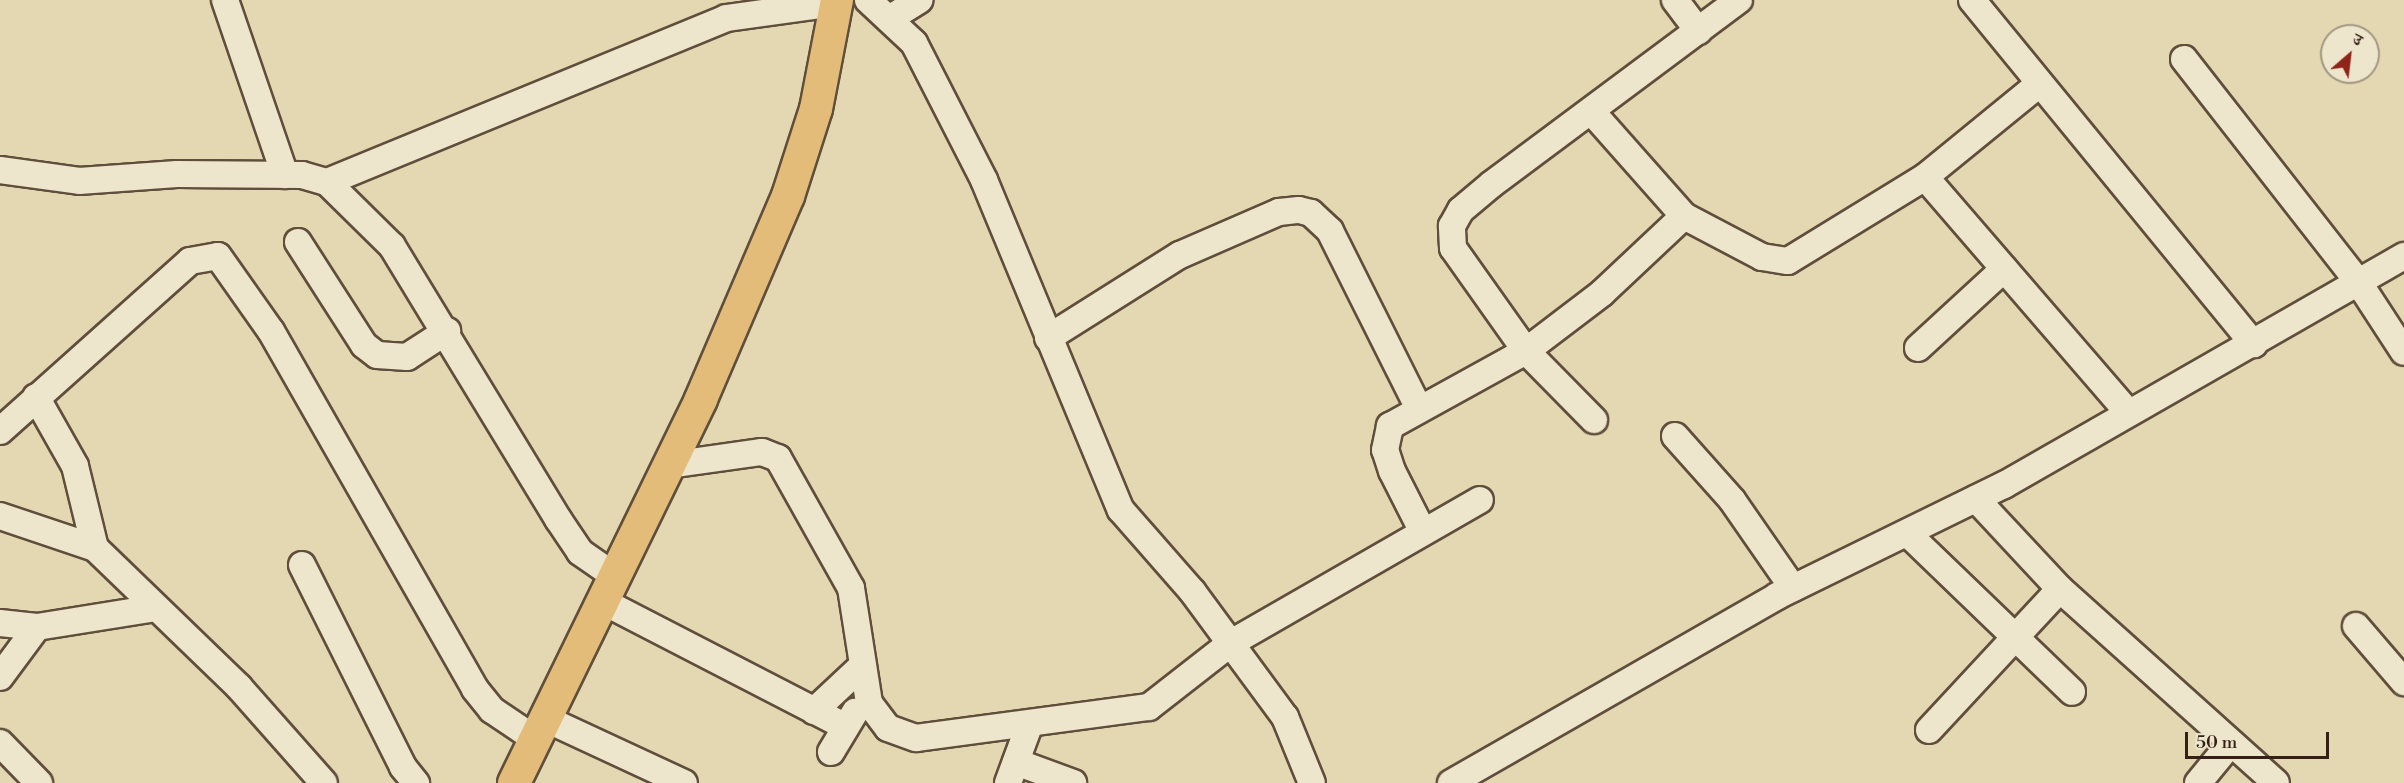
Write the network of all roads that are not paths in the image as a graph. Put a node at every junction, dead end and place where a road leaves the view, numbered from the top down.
1 (225, 0) edge
2 (868, 0) edge
3 (920, 0) edge
4 (1675, 0) edge
5 (1739, 0) edge
6 (1972, 0) edge
7 (836, 2) edge
8 (889, 19) junction
9 (1698, 31) junction
10 (2184, 59) dead end
11 (2039, 84) junction
12 (1592, 112) junction
13 (0, 170) edge
14 (285, 175) junction
15 (1925, 177) junction
16 (327, 182) junction
17 (1684, 216) junction
18 (298, 242) dead end
19 (2404, 256) edge
20 (2004, 268) junction
21 (2359, 283) junction
22 (447, 331) junction
23 (1048, 338) junction
24 (2254, 344) junction
25 (1918, 348) dead end
26 (1526, 351) junction
27 (2404, 352) edge
28 (36, 397) junction
29 (1418, 407) junction
30 (2127, 411) junction
31 (1594, 420) dead end
32 (0, 431) edge
33 (1675, 436) dead end
34 (669, 465) junction
35 (1976, 499) junction
36 (1480, 500) dead end
37 (0, 516) edge
38 (1423, 532) junction
39 (1907, 533) junction
40 (95, 548) junction
41 (302, 565) dead end
42 (1793, 588) junction
43 (2060, 589) junction
44 (610, 590) junction
45 (156, 608) junction
46 (0, 623) edge
47 (2356, 626) dead end
48 (37, 627) junction
49 (2017, 639) junction
50 (1231, 643) junction
51 (861, 667) junction
52 (0, 677) edge
53 (2404, 682) edge
54 (2072, 692) dead end
55 (865, 693) junction
56 (814, 711) junction
57 (1029, 726) junction
58 (846, 727) junction
59 (541, 729) junction
60 (1929, 730) dead end
61 (0, 743) edge
62 (2230, 744) junction
63 (831, 752) dead end
64 (1012, 772) edge
65 (39, 783) edge
66 (324, 783) edge
67 (416, 783) edge
68 (514, 783) edge
69 (684, 783) edge
70 (1073, 783) edge
71 (1311, 783) edge
72 (1450, 783) edge
73 (2198, 783) edge
74 (2276, 783) edge

1 - 14 street
2 - 8 street
3 - 8 street
4 - 9 street
5 - 9 street
6 - 11 street
7 - 16 street
7 - 34 main road
8 - 23 street
9 - 12 street
10 - 21 street
11 - 15 street
11 - 24 street
12 - 17 street
12 - 26 street
13 - 14 street
14 - 16 street
15 - 17 street
15 - 20 street
16 - 22 street
17 - 26 street
18 - 22 street
19 - 21 street
20 - 25 street
20 - 30 street
21 - 24 street
21 - 27 street
22 - 44 street
23 - 29 street
23 - 50 street
24 - 30 street
26 - 29 street
26 - 31 street
28 - 32 street
28 - 40 street
28 - 59 street
29 - 38 street
30 - 35 street
33 - 42 street
34 - 44 main road
34 - 51 street
35 - 39 street
35 - 43 street
36 - 38 street
37 - 40 street
38 - 50 street
39 - 42 street
39 - 49 street
40 - 45 street
41 - 67 street
42 - 72 street
43 - 49 street
43 - 62 street
44 - 56 street
44 - 59 main road
45 - 48 street
45 - 66 street
46 - 48 street
47 - 53 street
48 - 52 street
49 - 54 street
49 - 60 street
50 - 57 street
50 - 71 street
51 - 55 street
51 - 56 street
55 - 57 street
55 - 58 street
56 - 58 street
57 - 64 street
58 - 63 street
59 - 68 main road
59 - 69 street
61 - 65 street
62 - 73 street
62 - 74 street
64 - 70 street

